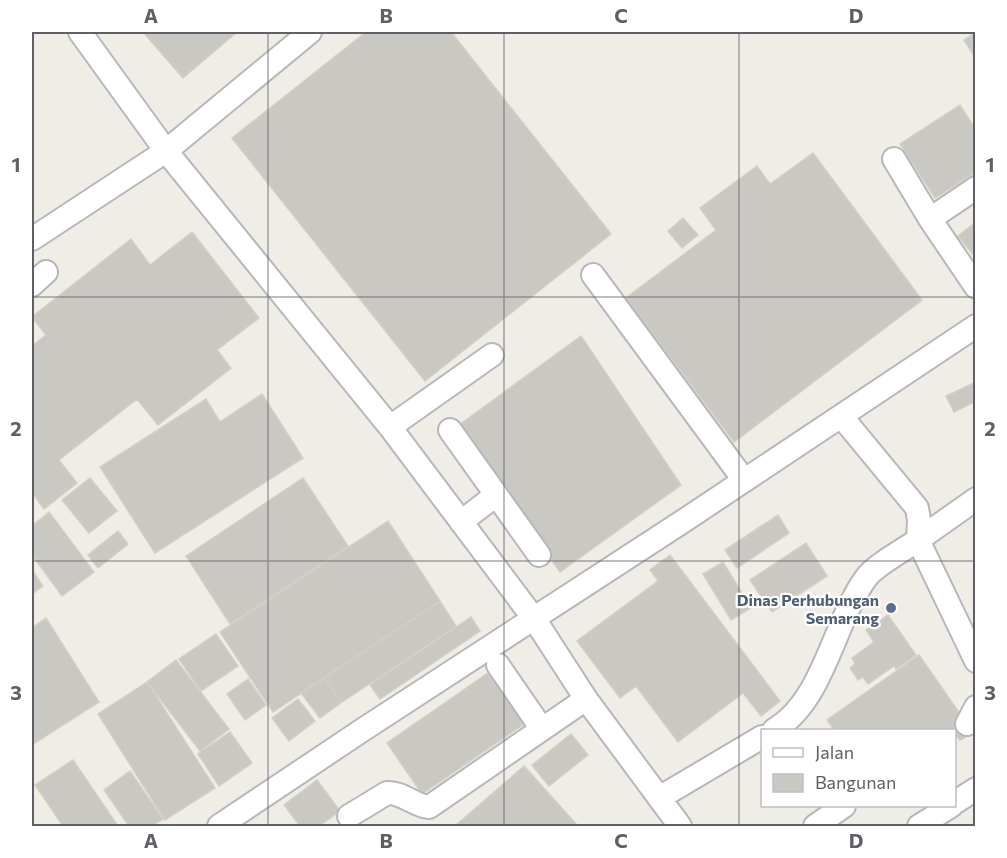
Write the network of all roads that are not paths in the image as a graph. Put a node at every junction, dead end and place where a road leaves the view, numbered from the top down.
1 (80, 32) edge
2 (310, 32) edge
3 (166, 151) junction
4 (894, 159) dead end
5 (975, 188) edge
6 (930, 219) junction
7 (32, 239) edge
8 (593, 275) dead end
9 (975, 287) edge
10 (975, 326) edge
11 (492, 355) dead end
12 (841, 416) junction
13 (390, 427) junction
14 (450, 430) dead end
15 (744, 480) junction
16 (496, 495) junction
17 (975, 499) edge
18 (461, 522) junction
19 (918, 540) junction
20 (539, 555) dead end
21 (535, 620) junction
22 (975, 661) edge
23 (498, 664) dead end
24 (586, 699) junction
25 (787, 727) edge
26 (542, 729) junction
27 (761, 738) edge
28 (975, 789) edge
29 (659, 798) junction
30 (956, 802) edge
31 (843, 807) edge
32 (948, 807) edge
33 (350, 816) dead end
34 (219, 826) edge
35 (680, 826) edge
36 (815, 826) edge
37 (920, 826) edge

1 - 3 street
2 - 3 street
3 - 7 street
3 - 13 street
4 - 6 street
5 - 6 street
6 - 9 street
8 - 15 street
10 - 12 street
11 - 13 street
12 - 15 street
12 - 19 street
13 - 18 street
14 - 16 street
15 - 21 street
16 - 18 street
16 - 20 street
17 - 19 street
18 - 21 street
19 - 22 street
19 - 25 street
21 - 24 street
21 - 34 street
23 - 26 street
24 - 26 street
24 - 29 street
26 - 33 street
27 - 29 street
28 - 30 street
29 - 35 street
31 - 36 street
32 - 37 street

